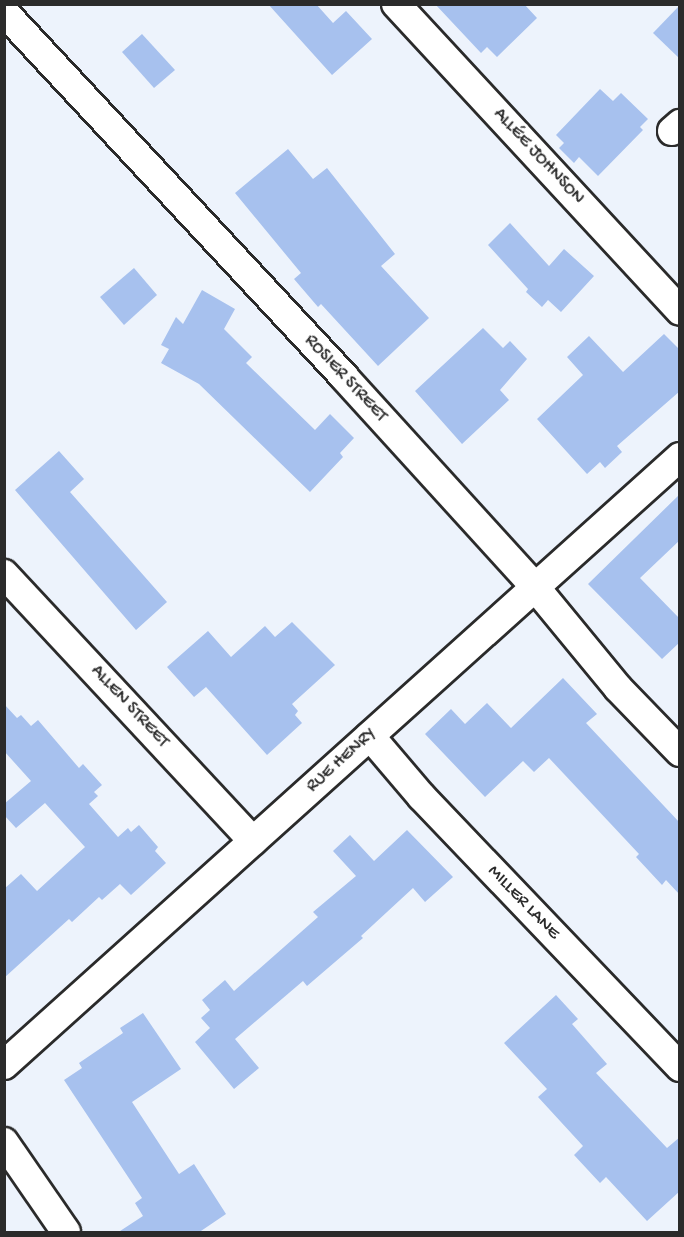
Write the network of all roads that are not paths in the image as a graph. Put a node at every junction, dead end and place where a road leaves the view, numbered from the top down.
1 (396, 4) edge
2 (4, 12) edge
3 (680, 311) edge
4 (680, 457) edge
5 (4, 574) edge
6 (535, 587) junction
7 (370, 736) junction
8 (680, 752) edge
9 (254, 841) junction
10 (4, 1065) edge
11 (680, 1066) edge
12 (4, 1143) edge
13 (66, 1233) edge

1 - 3 street, ALLÉE JOHNSON
2 - 6 street, ROSIER STREET
4 - 6 street, RUE HENRY
5 - 9 street, ALLEN STREET
6 - 7 street, RUE HENRY
6 - 8 street, ROSIER STREET
7 - 9 street, RUE HENRY
7 - 11 street, MILLER LANE
9 - 10 street, RUE HENRY
12 - 13 street

